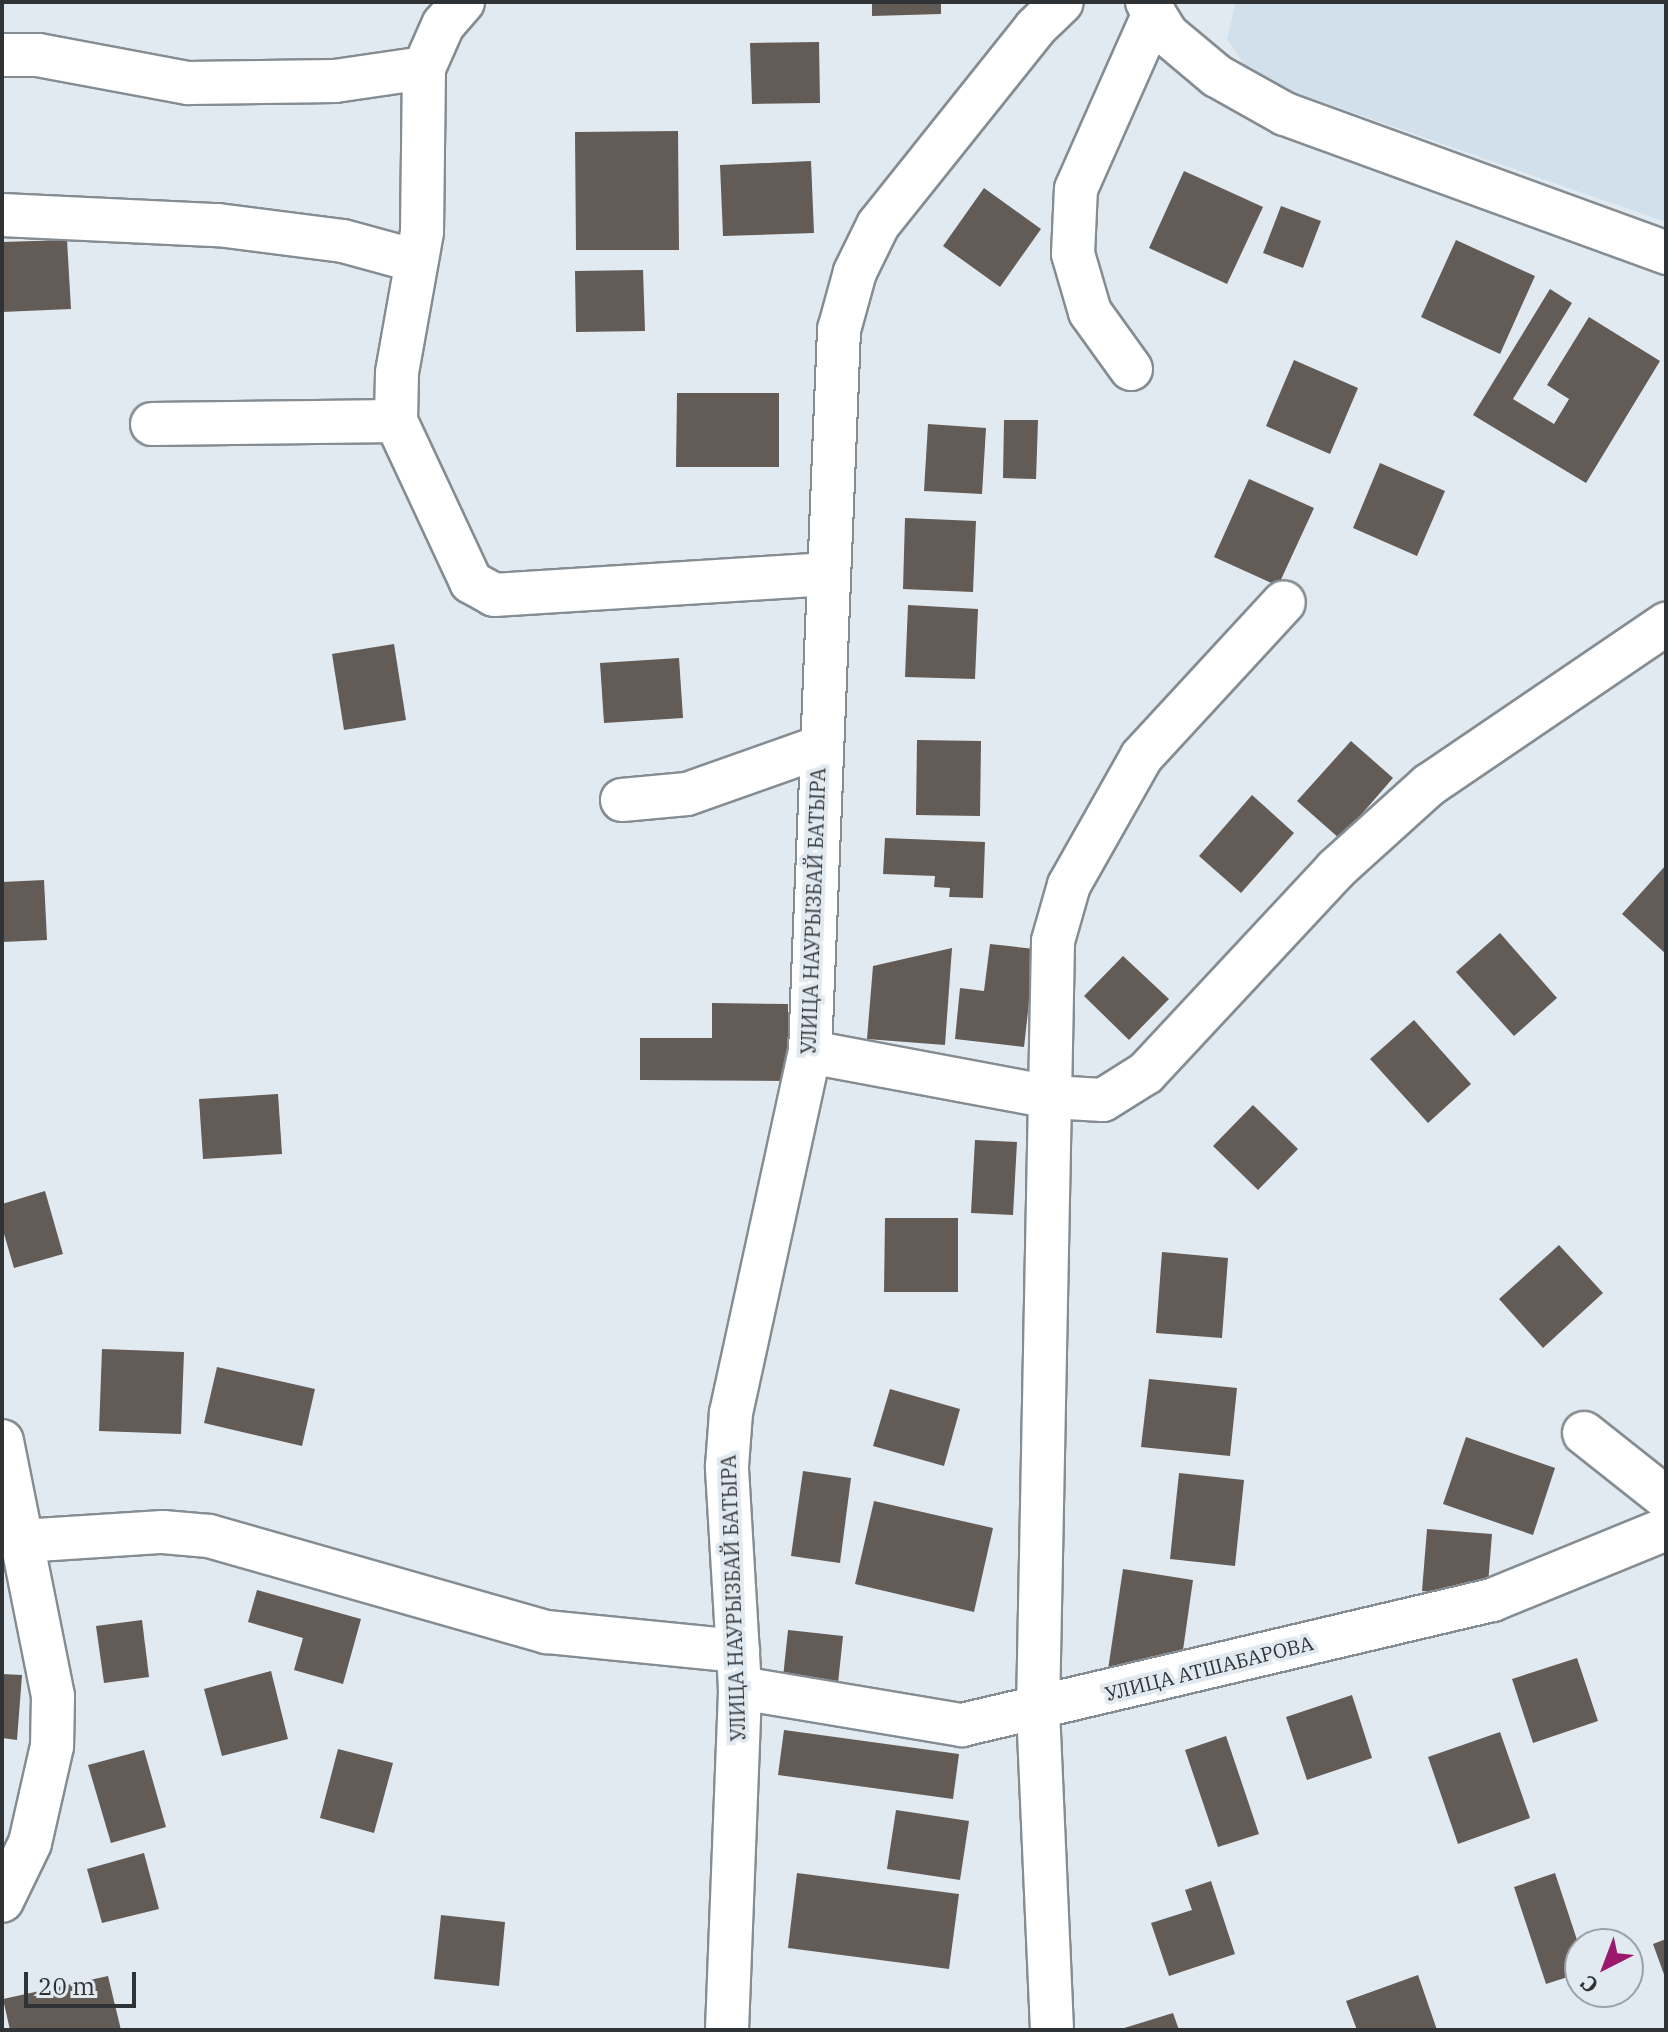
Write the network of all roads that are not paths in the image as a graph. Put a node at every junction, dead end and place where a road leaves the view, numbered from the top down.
1 (463, 2) edge
2 (1062, 2) edge
3 (1150, 7) edge
4 (2, 55) edge
5 (424, 68) junction
6 (2, 215) edge
7 (1666, 253) edge
8 (416, 261) junction
9 (1131, 369) dead end
10 (396, 421) junction
11 (152, 424) dead end
12 (828, 574) junction
13 (1284, 602) dead end
14 (1666, 624) edge
15 (820, 747) junction
16 (622, 800) dead end
17 (810, 1052) junction
18 (1050, 1097) junction
19 (1584, 1433) dead end
20 (2, 1441) edge
21 (1666, 1498) edge
22 (1666, 1529) edge
23 (22, 1541) junction
24 (739, 1669) junction
25 (1038, 1710) junction
26 (2, 1901) edge
27 (727, 2030) edge
28 (1052, 2030) edge

1 - 5 street
2 - 12 street, УЛИЦА НАУРЫЗБАЙ БАТЫРА
3 - 7 street
3 - 9 street
4 - 5 street
5 - 8 street
6 - 8 street
8 - 10 street
10 - 11 street
10 - 12 street
12 - 15 street, УЛИЦА НАУРЫЗБАЙ БАТЫРА
13 - 18 street
14 - 18 street
15 - 16 street
15 - 17 street, УЛИЦА НАУРЫЗБАЙ БАТЫРА
17 - 18 street
17 - 24 street, УЛИЦА НАУРЫЗБАЙ БАТЫРА
18 - 25 street
19 - 21 street
20 - 23 street
22 - 25 street, УЛИЦА АТШАБАРОВА
23 - 24 street, УЛИЦА АТШАБАРОВА
23 - 26 street
24 - 25 street, УЛИЦА АТШАБАРОВА
24 - 27 street, УЛИЦА НАУРЫЗБАЙ БАТЫРА
25 - 28 street

